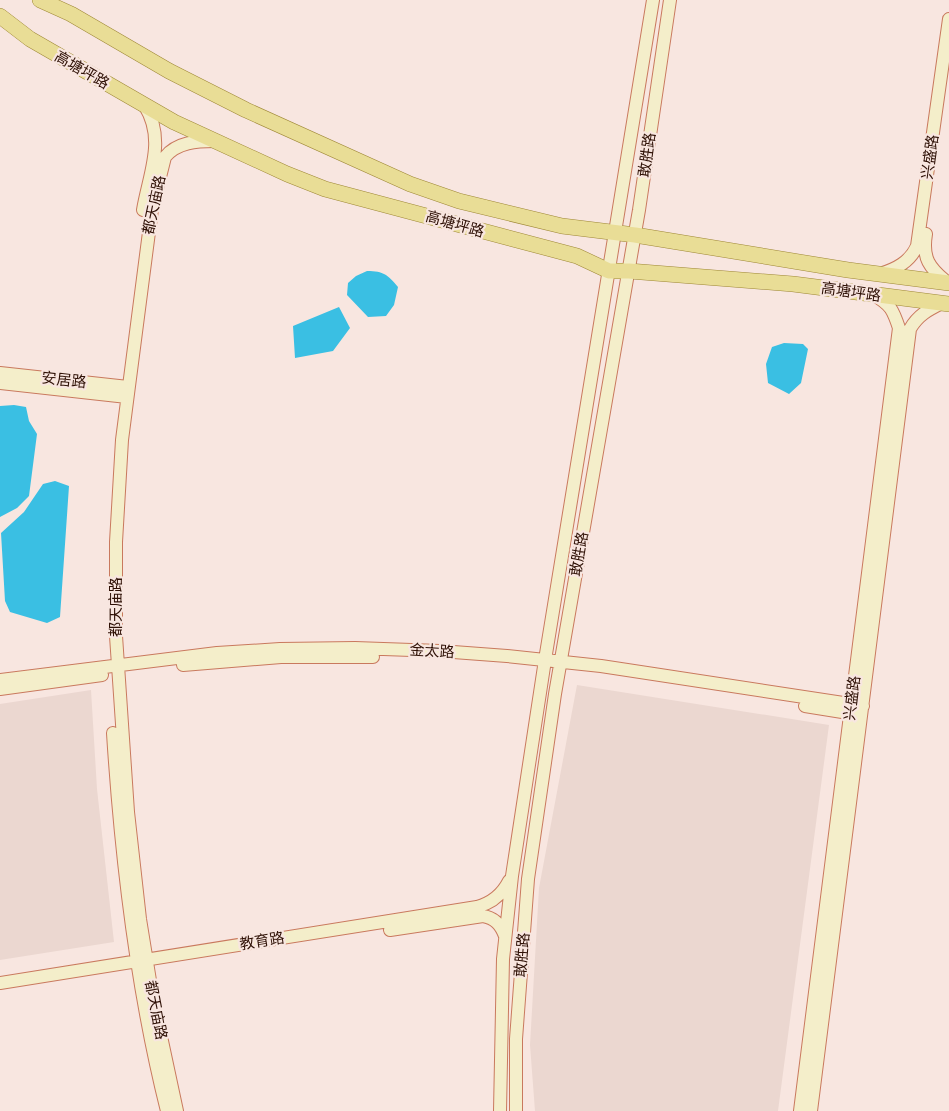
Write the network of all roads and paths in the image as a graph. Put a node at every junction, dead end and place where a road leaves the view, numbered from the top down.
1 (40, 0) edge
2 (653, 0) edge
3 (670, 0) edge
4 (0, 16) edge
5 (949, 19) edge
6 (949, 69) edge
7 (145, 106) junction
8 (215, 141) junction
9 (615, 232) junction
10 (635, 235) junction
11 (609, 271) junction
12 (629, 271) junction
13 (878, 274) junction
14 (948, 283) edge
15 (874, 295) junction
16 (946, 304) edge
17 (0, 373) edge
18 (0, 383) edge
19 (124, 392) junction
20 (545, 664) junction
21 (560, 666) junction
22 (113, 670) junction
23 (0, 680) edge
24 (0, 689) edge
25 (857, 710) junction
26 (512, 876) junction
27 (505, 936) junction
28 (143, 964) junction
29 (0, 983) edge
30 (0, 991) edge
31 (167, 1111) edge
32 (177, 1111) edge
33 (500, 1111) edge
34 (516, 1111) edge
35 (800, 1111) edge
36 (811, 1111) edge

1 - 9 main road, 高塘坪路
2 - 9 street, 敢胜路
3 - 10 street, 敢胜路
4 - 7 main road, 高塘坪路
5 - 13 street, 兴盛路
6 - 14 street, 兴盛路
7 - 8 main road, 高塘坪路
7 - 19 street, 都天庙路
8 - 11 main road, 高塘坪路
8 - 19 street, 都天庙路
9 - 10 main road, 高塘坪路
9 - 11 street, 敢胜路
10 - 12 street, 敢胜路
10 - 13 main road, 高塘坪路
11 - 12 main road, 高塘坪路
11 - 20 street, 敢胜路
12 - 15 main road, 高塘坪路
12 - 21 street, 敢胜路
13 - 14 main road, 高塘坪路
15 - 16 main road, 高塘坪路
15 - 25 street, 兴盛路
16 - 25 street, 兴盛路
17 - 19 street, 安居路
18 - 19 street, 安居路
19 - 22 street, 都天庙路
20 - 21 street, 金太路
20 - 22 street, 金太路
20 - 26 street, 敢胜路
21 - 25 street, 金太路
21 - 34 street, 敢胜路
22 - 23 street, 金太路
22 - 24 street, 金太路
22 - 28 street, 都天庙路
25 - 35 street, 兴盛路
25 - 36 street, 兴盛路
26 - 27 street, 敢胜路
26 - 28 street, 教育路
27 - 28 street, 教育路
27 - 33 street, 敢胜路
28 - 29 street, 教育路
28 - 30 street, 教育路
28 - 31 street, 都天庙路
28 - 32 street, 都天庙路

